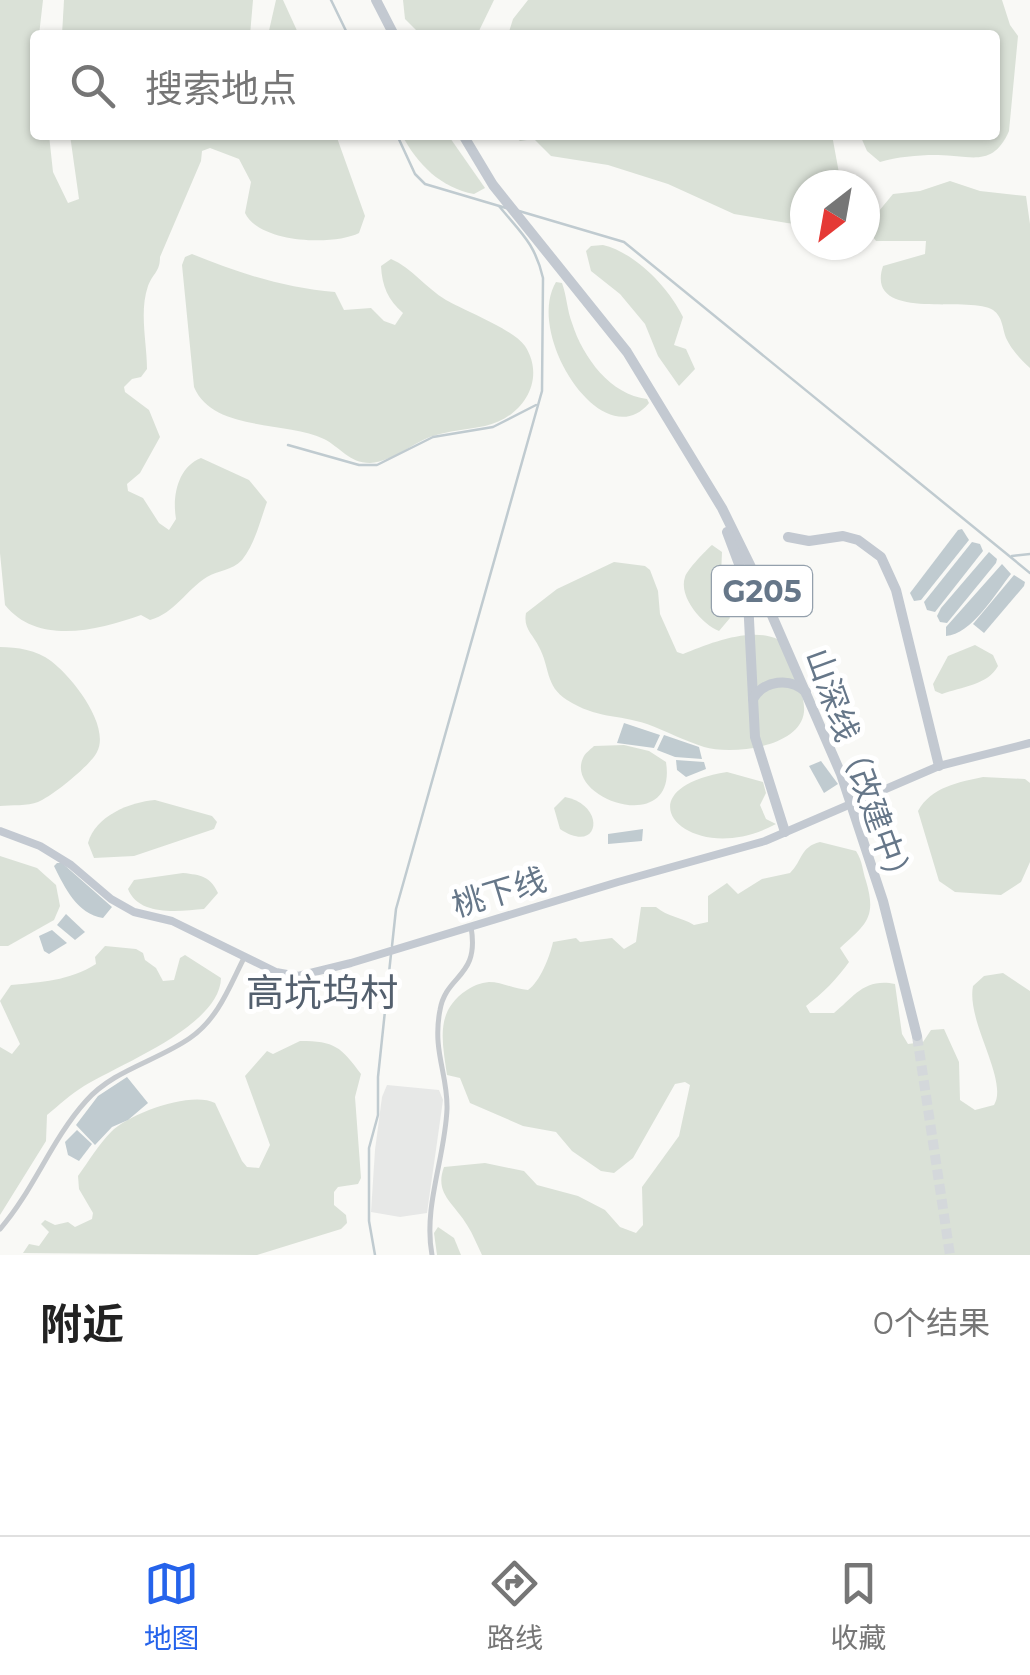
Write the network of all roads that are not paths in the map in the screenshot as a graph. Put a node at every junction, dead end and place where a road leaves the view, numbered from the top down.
1 (376, 0) edge
2 (391, 30) edge
3 (466, 140) edge
4 (696, 466) junction
5 (788, 538) dead end
6 (809, 696) junction
7 (752, 700) junction
8 (1030, 743) edge
9 (939, 766) junction
10 (0, 831) edge
11 (785, 832) junction
12 (470, 927) junction
13 (245, 956) junction
14 (917, 1036) tunnel mouth
15 (0, 1228) edge
16 (432, 1255) edge

1 - 2 highway
3 - 4 highway, 山深线（改建中） / G205
4 - 6 highway, 山深线（改建中） / G205
4 - 7 highway
5 - 9 highway
6 - 7 highway
6 - 14 highway, 山深线（改建中） / G205
7 - 11 highway
8 - 9 main road, 桃下线
9 - 11 main road, 桃下线
10 - 13 main road, 桃下线
11 - 12 main road, 桃下线
12 - 13 main road, 桃下线
12 - 16 street
13 - 15 street

